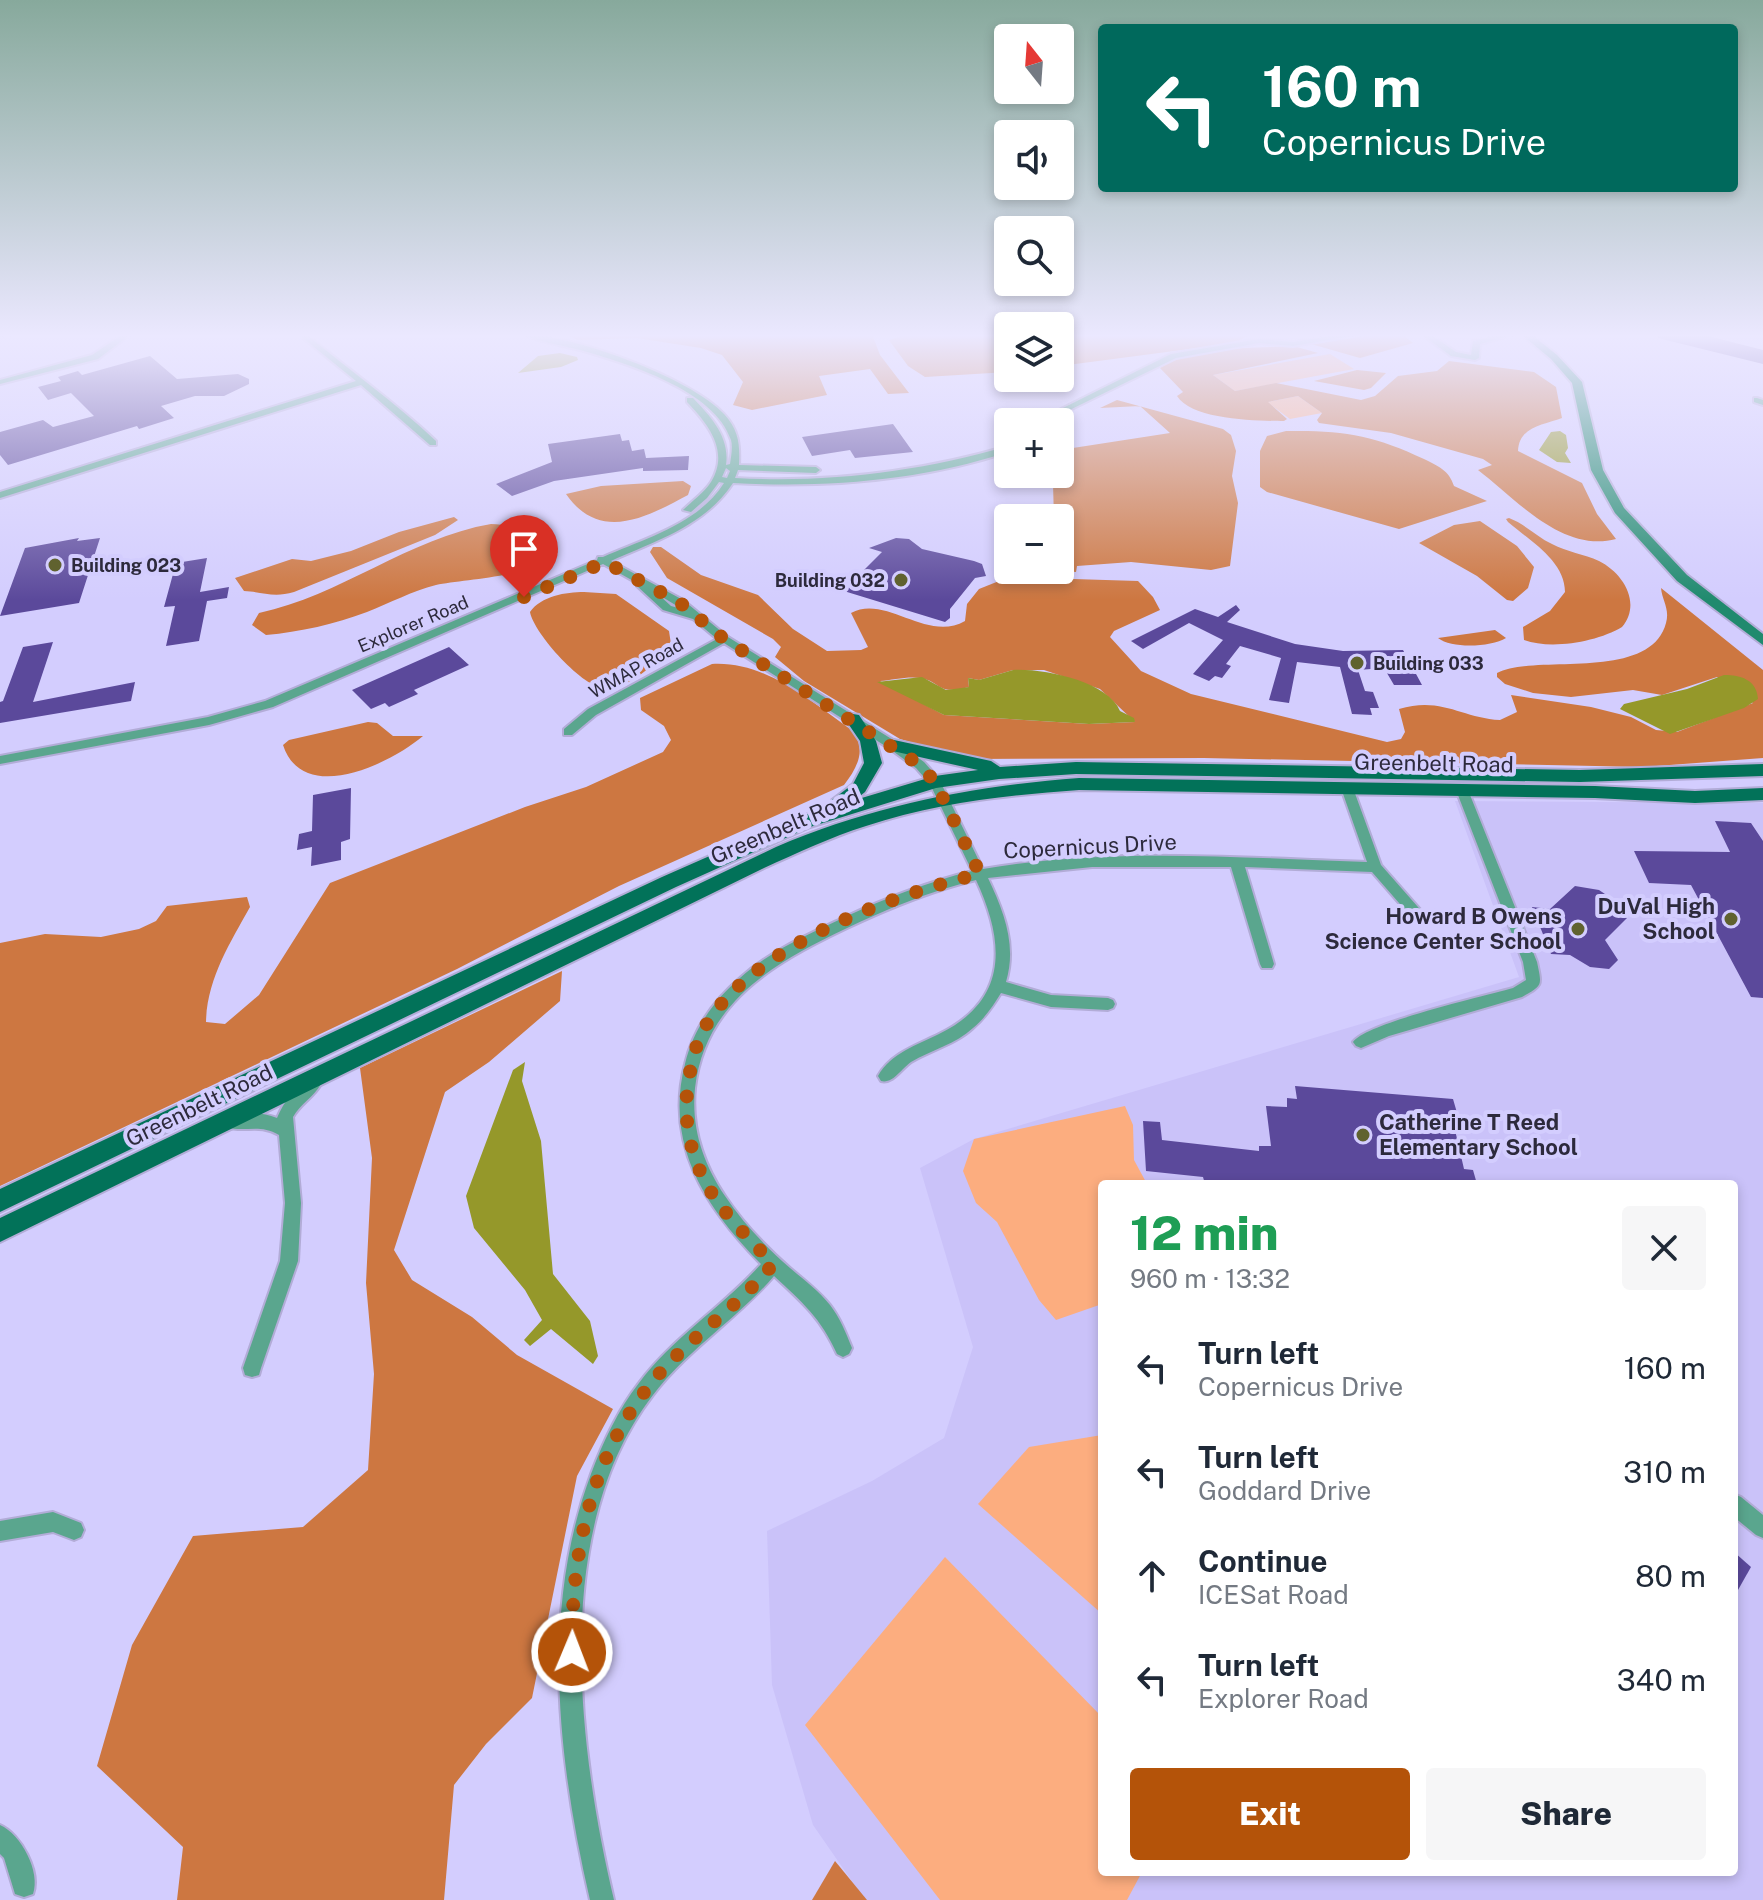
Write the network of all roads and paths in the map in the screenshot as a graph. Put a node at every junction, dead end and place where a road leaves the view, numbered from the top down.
1 (232, 423) edge
2 (413, 423) edge
3 (711, 423) edge
4 (726, 423) edge
5 (1586, 423) edge
6 (433, 443) dead end
7 (994, 444) edge
8 (994, 454) edge
9 (721, 467) junction
10 (736, 467) junction
11 (718, 480) junction
12 (731, 481) junction
13 (0, 495) edge
14 (600, 558) junction
15 (724, 639) junction
16 (1763, 641) edge
17 (853, 719) junction
18 (568, 732) dead end
19 (894, 746) junction
20 (0, 760) edge
21 (1763, 767) edge
22 (1019, 771) junction
23 (1674, 775) junction
24 (1347, 788) junction
25 (1462, 790) junction
26 (940, 792) junction
27 (1763, 794) edge
28 (1651, 796) junction
29 (821, 816) junction
30 (1237, 864) junction
31 (1375, 867) junction
32 (980, 874) junction
33 (1418, 915) dead end
34 (1267, 964) dead end
35 (998, 986) junction
36 (1108, 1004) dead end
37 (1361, 1042) dead end
38 (332, 1069) junction
39 (886, 1076) dead end
40 (178, 1117) junction
41 (220, 1123) junction
42 (285, 1130) junction
43 (185, 1140) junction
44 (0, 1201) edge
45 (0, 1230) edge
46 (773, 1264) junction
47 (843, 1348) dead end
48 (252, 1368) dead end
49 (1738, 1507) edge
50 (1763, 1528) edge
51 (74, 1530) dead end
52 (0, 1531) edge
53 (0, 1837) edge
54 (24, 1885) dead end
55 (602, 1900) edge

1 - 13 street
2 - 6 street
3 - 9 street, Explorer Road
4 - 10 street, Explorer Road
5 - 16 main road
7 - 10 street
8 - 12 street
9 - 10 street
9 - 11 street, Explorer Road
10 - 12 street, Explorer Road
11 - 12 street
11 - 14 street, Explorer Road
12 - 14 street, Explorer Road
14 - 15 street
14 - 20 street, Explorer Road
15 - 17 street
15 - 18 street, WMAP Road
17 - 19 street
17 - 29 main road
19 - 22 main road
19 - 26 street
21 - 23 main road, Greenbelt Road
22 - 23 main road, Greenbelt Road
22 - 26 main road, Greenbelt Road
23 - 28 main road
24 - 25 main road, Greenbelt Road
24 - 26 main road, Greenbelt Road
24 - 31 street
25 - 28 main road, Greenbelt Road
25 - 37 street
26 - 29 main road, Greenbelt Road
26 - 32 street
26 - 38 main road, Greenbelt Road
27 - 28 main road, Greenbelt Road
29 - 40 main road, Greenbelt Road
30 - 31 street, Copernicus Drive
30 - 32 street, Copernicus Drive
30 - 34 street
31 - 33 street
32 - 35 street
32 - 46 street, Copernicus Drive
35 - 36 street
35 - 39 street
38 - 41 main road, Greenbelt Road
38 - 42 street
40 - 43 main road
40 - 44 main road, Greenbelt Road
41 - 42 street
41 - 43 main road, Greenbelt Road
42 - 48 street
43 - 45 main road, Greenbelt Road
46 - 47 street, Copernicus Drive
46 - 55 street
49 - 50 street
51 - 52 street
53 - 54 street

